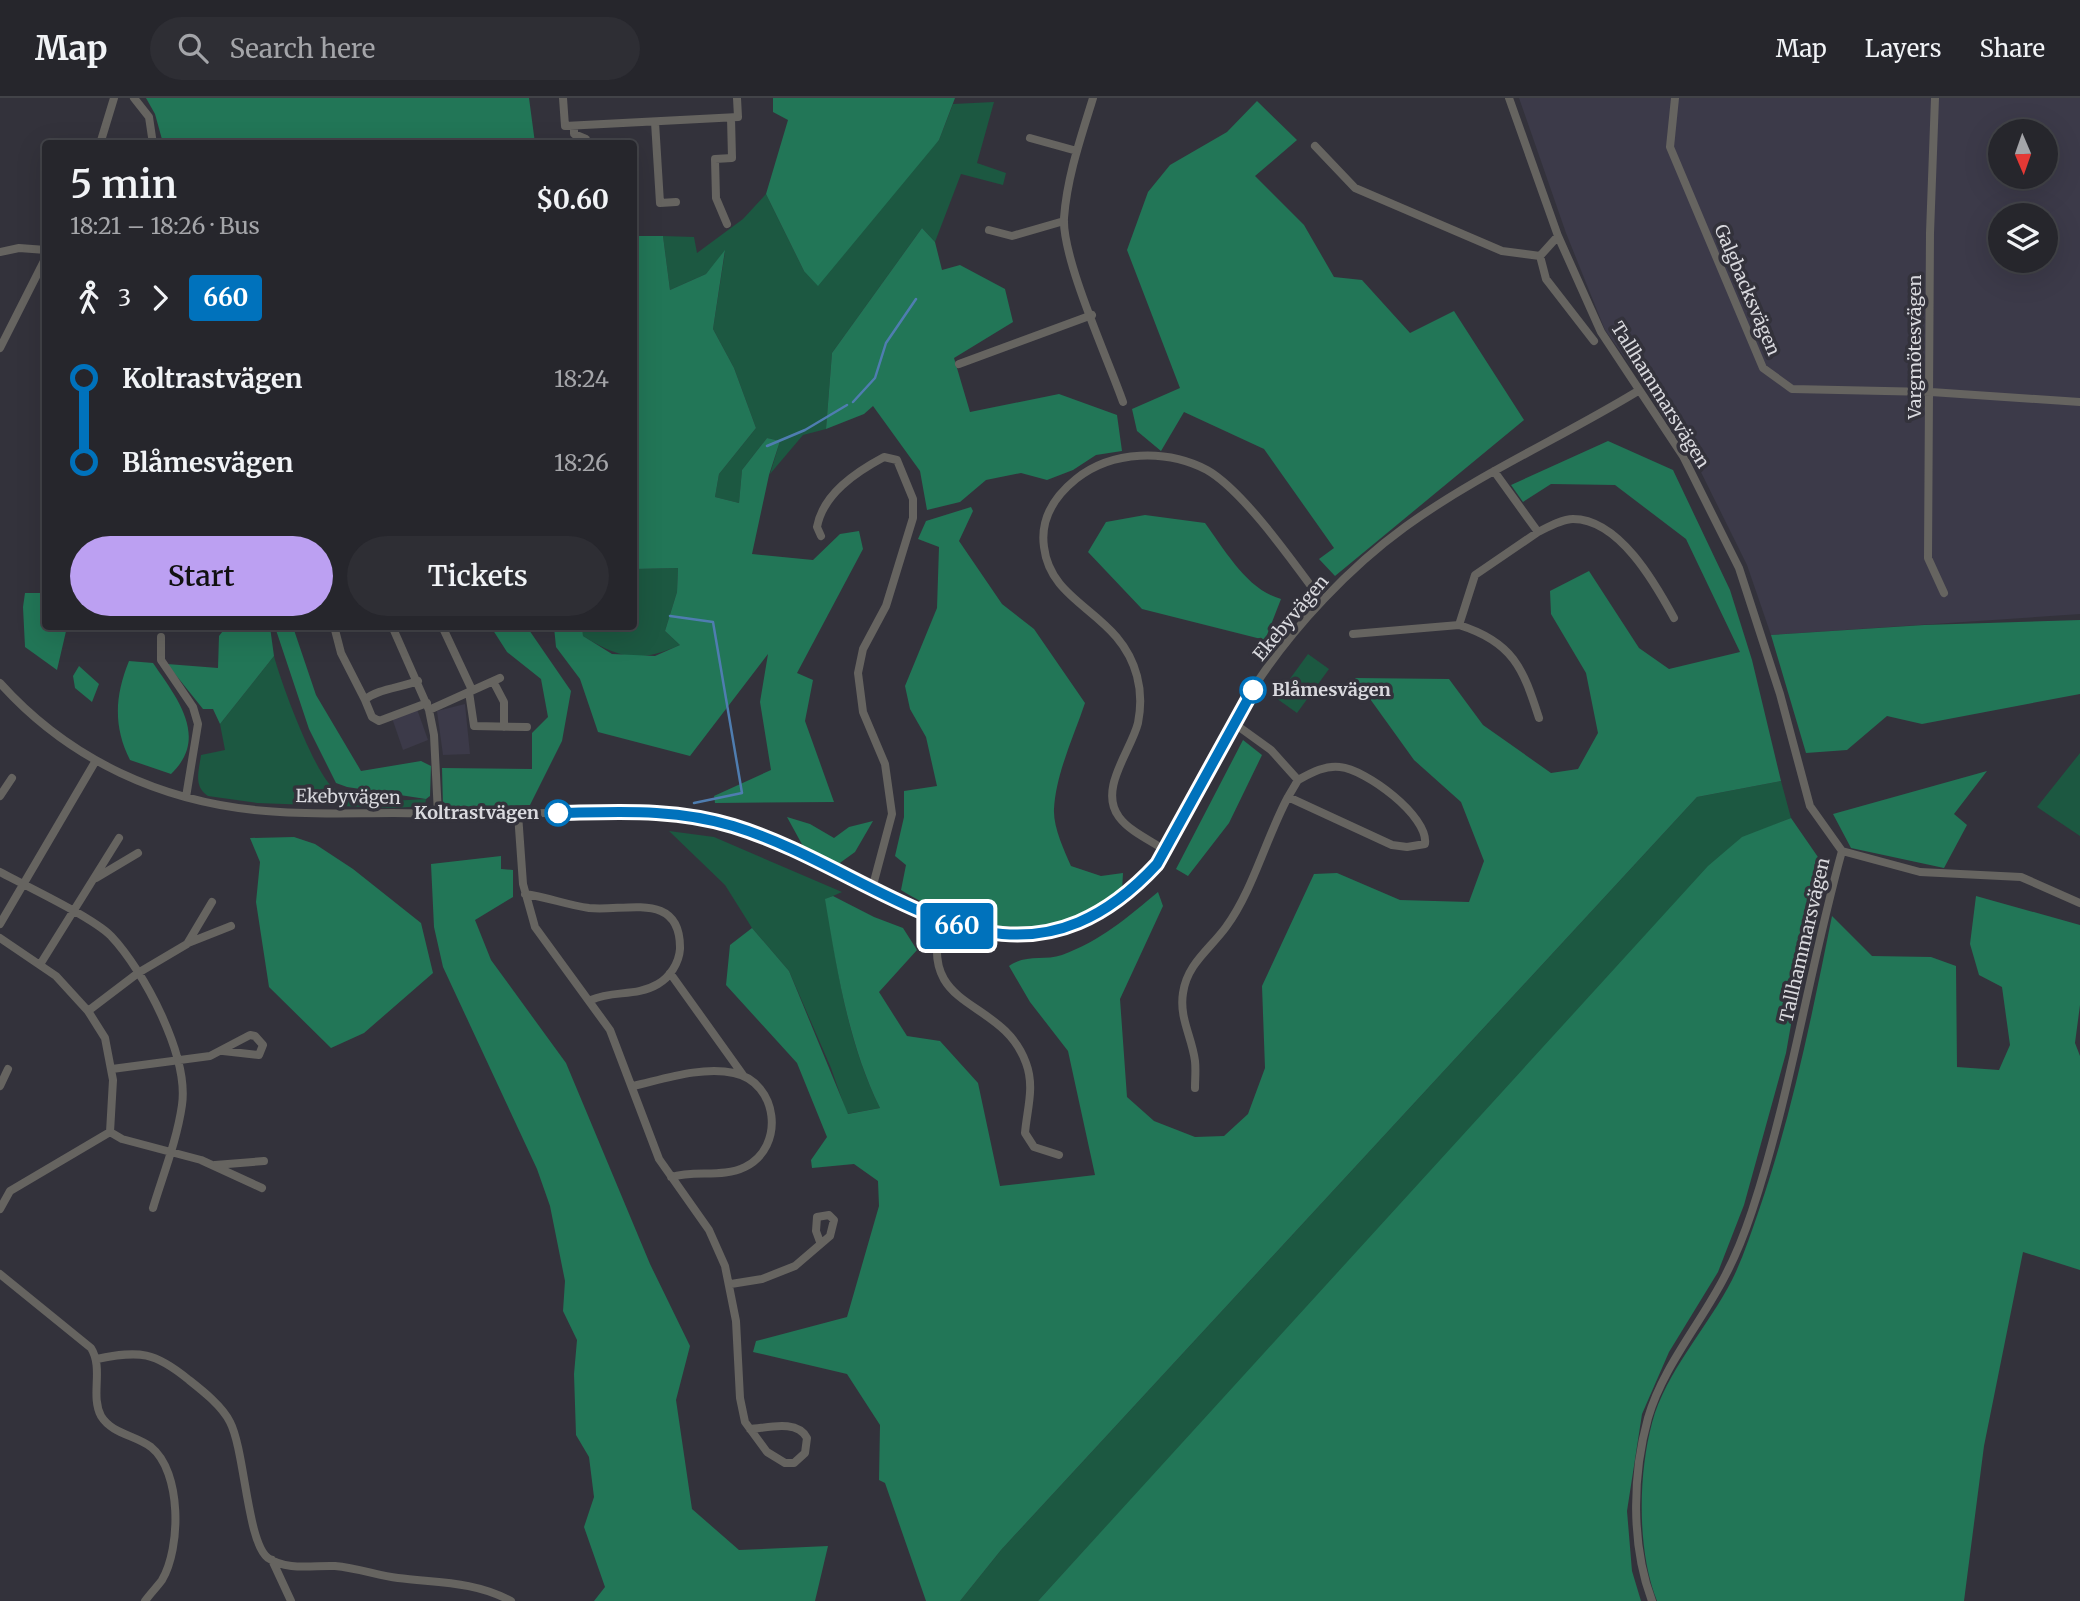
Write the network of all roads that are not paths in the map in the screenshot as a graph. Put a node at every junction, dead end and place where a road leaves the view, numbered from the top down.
1 (114, 98) edge
2 (134, 98) edge
3 (563, 98) edge
4 (737, 98) edge
5 (1093, 98) edge
6 (1509, 98) edge
7 (1675, 98) edge
8 (1935, 98) edge
9 (731, 118) junction
10 (655, 122) junction
11 (574, 126) junction
12 (1030, 138) dead end
13 (101, 140) edge
14 (152, 140) edge
15 (586, 140) edge
16 (1315, 146) dead end
17 (1077, 150) junction
18 (676, 202) dead end
19 (1064, 220) junction
20 (727, 224) dead end
21 (989, 230) dead end
22 (1558, 236) junction
23 (42, 250) edge
24 (0, 252) edge
25 (1540, 256) junction
26 (42, 265) edge
27 (1092, 315) junction
28 (1594, 341) dead end
29 (0, 348) edge
30 (959, 364) dead end
31 (1638, 391) junction
32 (1931, 392) junction
33 (1124, 402) dead end
34 (2080, 402) edge
35 (1494, 471) junction
36 (1538, 532) junction
37 (821, 536) dead end
38 (1944, 593) dead end
39 (1322, 601) junction
40 (1674, 618) dead end
41 (1459, 625) junction
42 (335, 630) edge
43 (394, 630) edge
44 (444, 630) edge
45 (1359, 631) dead end
46 (161, 637) dead end
47 (418, 681) junction
48 (0, 683) edge
49 (470, 691) junction
50 (365, 700) junction
51 (428, 706) junction
52 (1539, 719) dead end
53 (1235, 724) junction
54 (504, 727) junction
55 (527, 727) dead end
56 (95, 762) junction
57 (12, 778) dead end
58 (1298, 780) junction
59 (0, 796) edge
60 (186, 797) junction
61 (1288, 797) junction
62 (438, 814) junction
63 (518, 814) junction
64 (119, 838) dead end
65 (1166, 851) junction
66 (1842, 851) junction
67 (138, 853) dead end
68 (0, 872) edge
69 (96, 878) junction
70 (24, 884) junction
71 (872, 889) junction
72 (525, 894) junction
73 (212, 902) dead end
74 (2080, 903) edge
75 (73, 912) junction
76 (941, 921) junction
77 (0, 924) edge
78 (231, 926) dead end
79 (0, 938) edge
80 (187, 944) junction
81 (41, 963) junction
82 (138, 973) junction
83 (670, 973) junction
84 (590, 1000) junction
85 (88, 1010) junction
86 (223, 1051) dead end
87 (177, 1061) junction
88 (8, 1069) dead end
89 (111, 1069) junction
90 (743, 1075) junction
91 (0, 1086) edge
92 (634, 1086) junction
93 (1195, 1088) dead end
94 (110, 1132) junction
95 (170, 1152) junction
96 (1059, 1154) dead end
97 (264, 1161) dead end
98 (215, 1165) junction
99 (671, 1177) junction
100 (262, 1188) dead end
101 (0, 1189) edge
102 (10, 1191) junction
103 (153, 1208) dead end
104 (0, 1209) edge
105 (820, 1242) dead end
106 (0, 1274) edge
107 (731, 1284) junction
108 (97, 1359) junction
109 (750, 1429) junction
110 (272, 1560) junction
111 (145, 1601) edge
112 (291, 1601) edge
113 (511, 1601) edge
114 (1652, 1601) edge

1 - 13 street
2 - 14 street
3 - 11 street
4 - 9 street
5 - 17 street
6 - 22 street, Tallhammarsvägen
7 - 32 street, Galgbacksvägen
8 - 32 street, Vargmötesvägen
9 - 10 street
9 - 20 street
10 - 11 street
10 - 18 street
11 - 15 street
12 - 17 street
16 - 25 street
17 - 19 street
19 - 21 street
19 - 27 street
22 - 25 street
22 - 31 street, Tallhammarsvägen
23 - 24 street
25 - 28 street
26 - 29 street
27 - 30 street
27 - 33 street
31 - 35 street, Ekebyvägen
31 - 66 street, Tallhammarsvägen
32 - 34 street, Galgbacksvägen
32 - 38 street, Vargmötesvägen
35 - 36 street
35 - 39 street, Ekebyvägen
36 - 40 street
36 - 41 street
37 - 71 street
39 - 53 street, Ekebyvägen
39 - 65 street
41 - 45 street
41 - 52 street
42 - 50 street
43 - 47 street
44 - 49 street
46 - 60 street
47 - 50 street
47 - 51 street
48 - 56 street, Ekebyvägen
49 - 51 street
49 - 54 street
49 - 54 street
50 - 51 street
51 - 62 street
53 - 58 street
53 - 65 street, Ekebyvägen
54 - 55 street
56 - 60 street, Ekebyvägen
56 - 70 street
57 - 59 street
58 - 61 street
58 - 61 street
60 - 62 street, Ekebyvägen
61 - 93 street
62 - 63 street, Ekebyvägen
63 - 71 street, Ekebyvägen
63 - 72 street
64 - 69 street
65 - 76 street, Ekebyvägen
66 - 74 street
66 - 114 street, Tallhammarsvägen
67 - 69 street
68 - 70 street
69 - 75 street
70 - 75 street
70 - 77 street
71 - 76 street, Ekebyvägen
72 - 83 street
72 - 84 street
73 - 80 street
75 - 81 street
75 - 82 street
76 - 96 street
78 - 80 street
79 - 81 street
80 - 82 street
81 - 85 street
82 - 85 street
82 - 87 street
83 - 84 street
83 - 90 street
84 - 92 street
85 - 89 street
86 - 87 street
87 - 89 street
87 - 95 street
88 - 91 street
89 - 94 street
90 - 92 street
90 - 99 street
92 - 99 street
94 - 95 street
94 - 102 street
95 - 98 street
95 - 103 street
97 - 98 street
98 - 100 street
99 - 107 street
101 - 102 street
102 - 104 street
105 - 107 street
106 - 108 street
107 - 109 street
108 - 110 street
108 - 111 street
109 - 109 street
110 - 112 street
110 - 113 street

